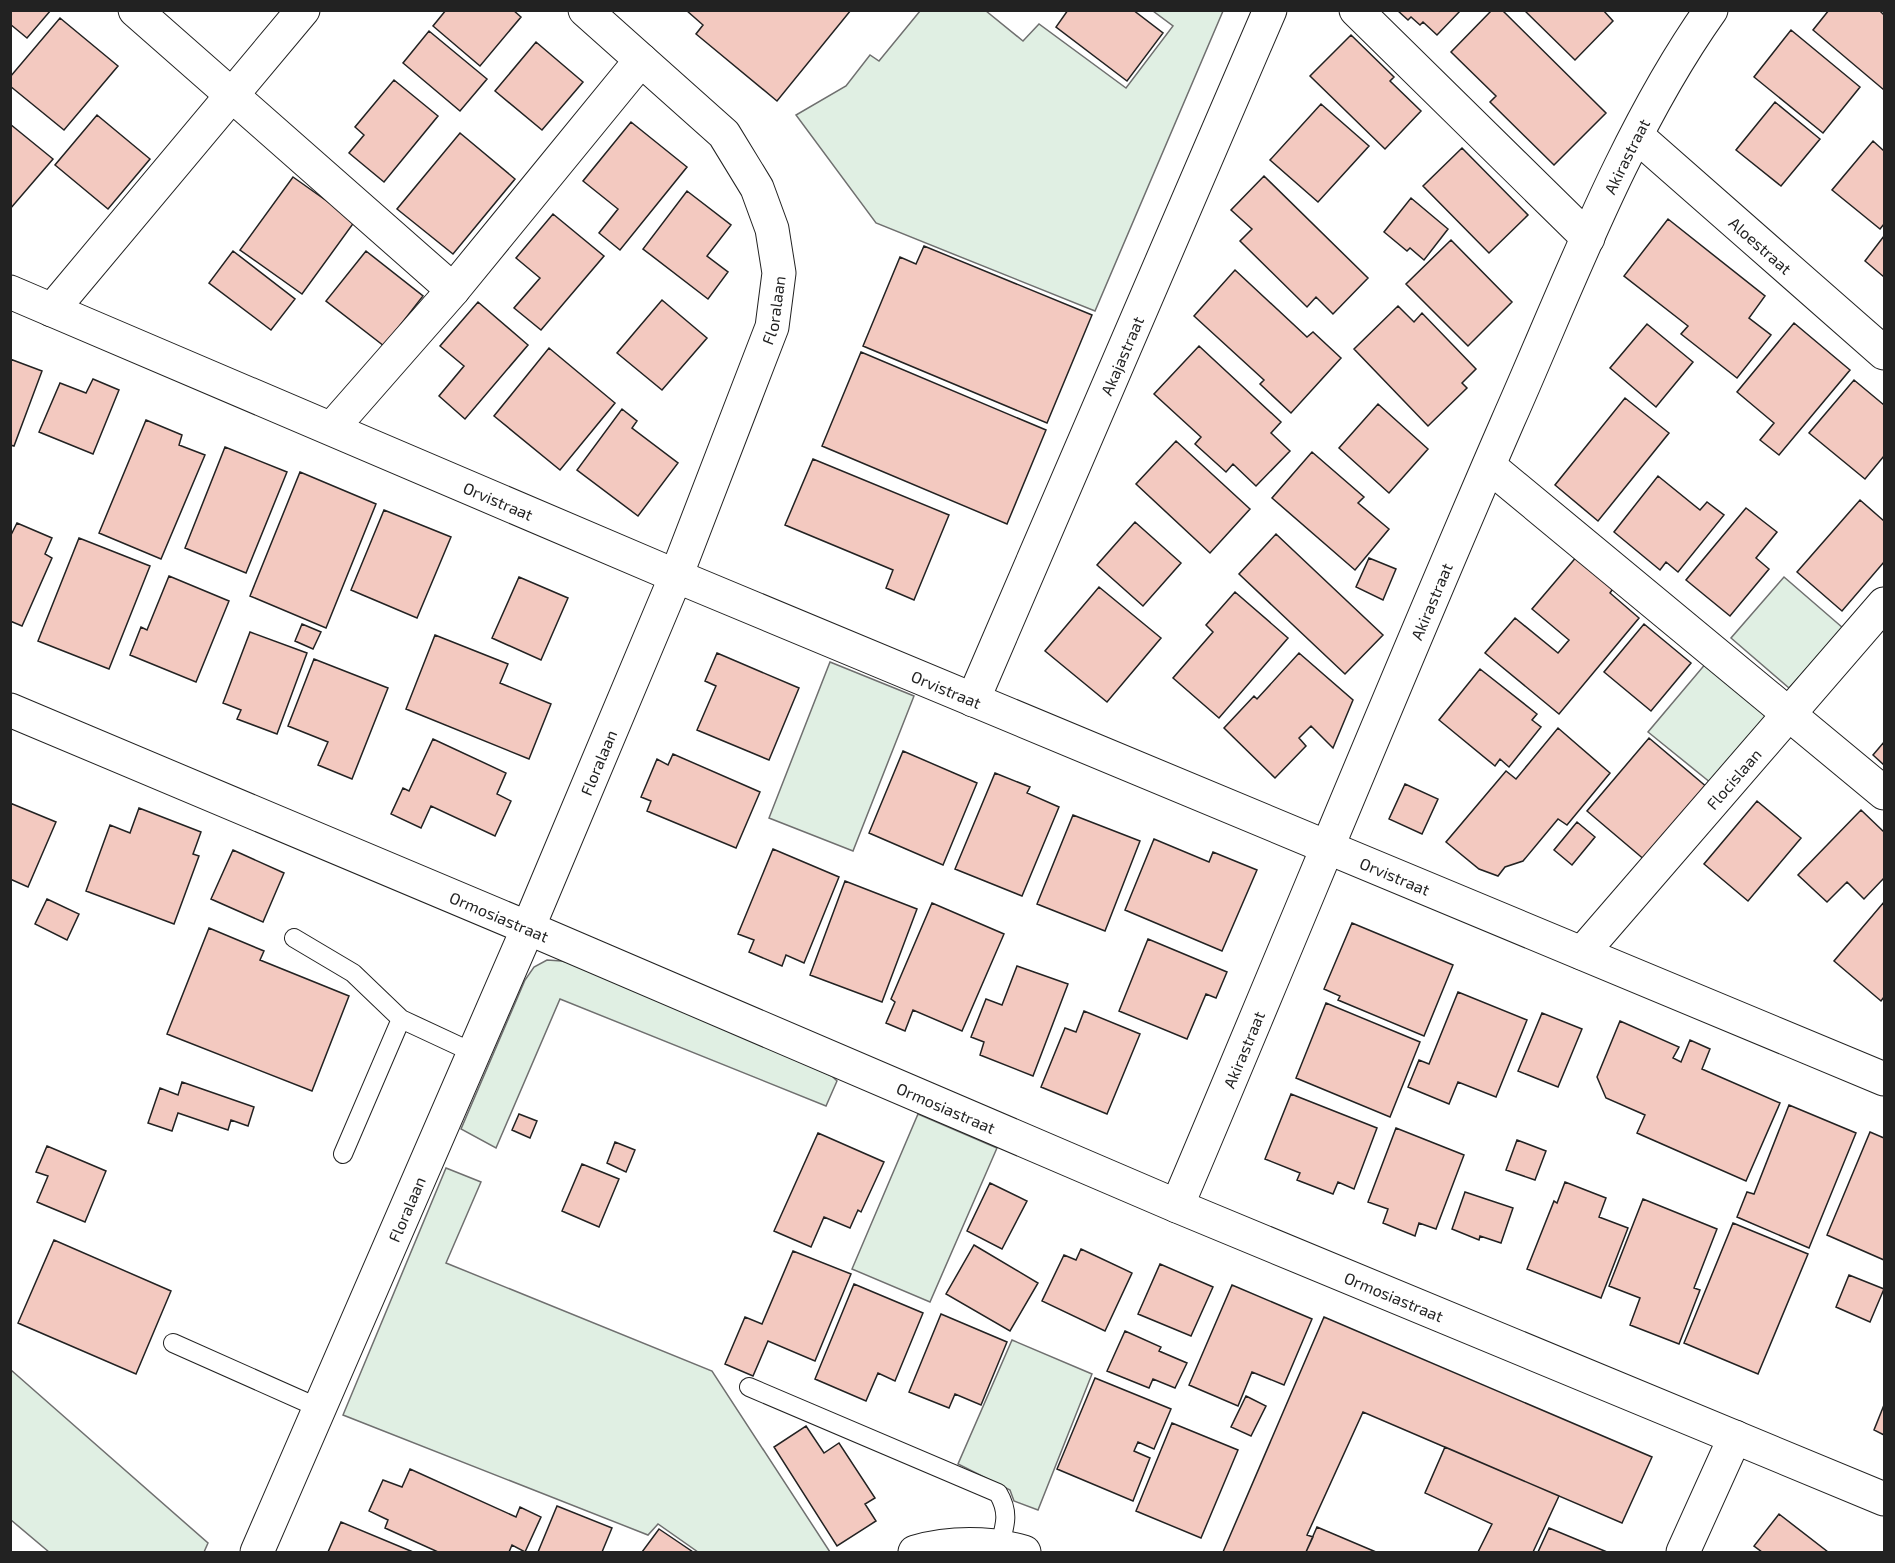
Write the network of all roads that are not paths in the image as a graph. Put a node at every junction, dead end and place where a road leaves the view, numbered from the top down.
1 (135, 10) edge
2 (303, 10) edge
3 (585, 10) edge
4 (1270, 10) edge
5 (1356, 10) edge
6 (1711, 10) edge
7 (641, 60) junction
8 (231, 97) junction
9 (1637, 136) junction
10 (1588, 238) junction
11 (453, 290) junction
12 (10, 292) edge
13 (52, 310) junction
14 (1884, 353) edge
15 (332, 428) junction
16 (1489, 466) junction
17 (676, 576) junction
18 (1884, 604) edge
19 (973, 700) junction
20 (10, 710) edge
21 (1790, 714) junction
22 (1884, 793) edge
23 (1328, 850) junction
24 (528, 928) junction
25 (294, 938) dead end
26 (1582, 953) junction
27 (401, 1018) junction
28 (474, 1053) junction
29 (1884, 1079) edge
30 (344, 1154) dead end
31 (1177, 1206) junction
32 (173, 1343) dead end
33 (749, 1387) dead end
34 (319, 1408) junction
35 (1735, 1437) junction
36 (1884, 1499) edge
37 (1011, 1550) edge
38 (256, 1552) edge
39 (915, 1552) edge
40 (1683, 1552) edge

1 - 8 street
2 - 8 street
3 - 7 street, Floralaan
4 - 19 street, Akajastraat
5 - 10 street
6 - 9 street, Akirastraat
7 - 11 street
7 - 17 street, Floralaan
8 - 11 street
8 - 13 street
9 - 10 street, Akirastraat
9 - 14 street, Aloestraat
10 - 16 street, Akirastraat
11 - 15 street
12 - 13 street, Orvistraat
13 - 15 street, Orvistraat
15 - 17 street, Orvistraat
16 - 21 street
16 - 23 street, Akirastraat
17 - 19 street, Orvistraat
17 - 24 street, Floralaan
18 - 21 street, Flocislaan
19 - 23 street, Orvistraat
20 - 24 street, Ormosiastraat
21 - 22 street
21 - 26 street, Flocislaan
23 - 26 street, Orvistraat
23 - 31 street, Akirastraat
24 - 28 street, Floralaan
24 - 31 street, Ormosiastraat
25 - 27 lane
26 - 29 street, Orvistraat
27 - 28 lane
27 - 30 lane
28 - 34 street, Floralaan
31 - 35 street, Ormosiastraat
32 - 34 lane
33 - 37 lane
34 - 38 street, Floralaan
35 - 36 street, Ormosiastraat
35 - 40 street
37 - 39 street

